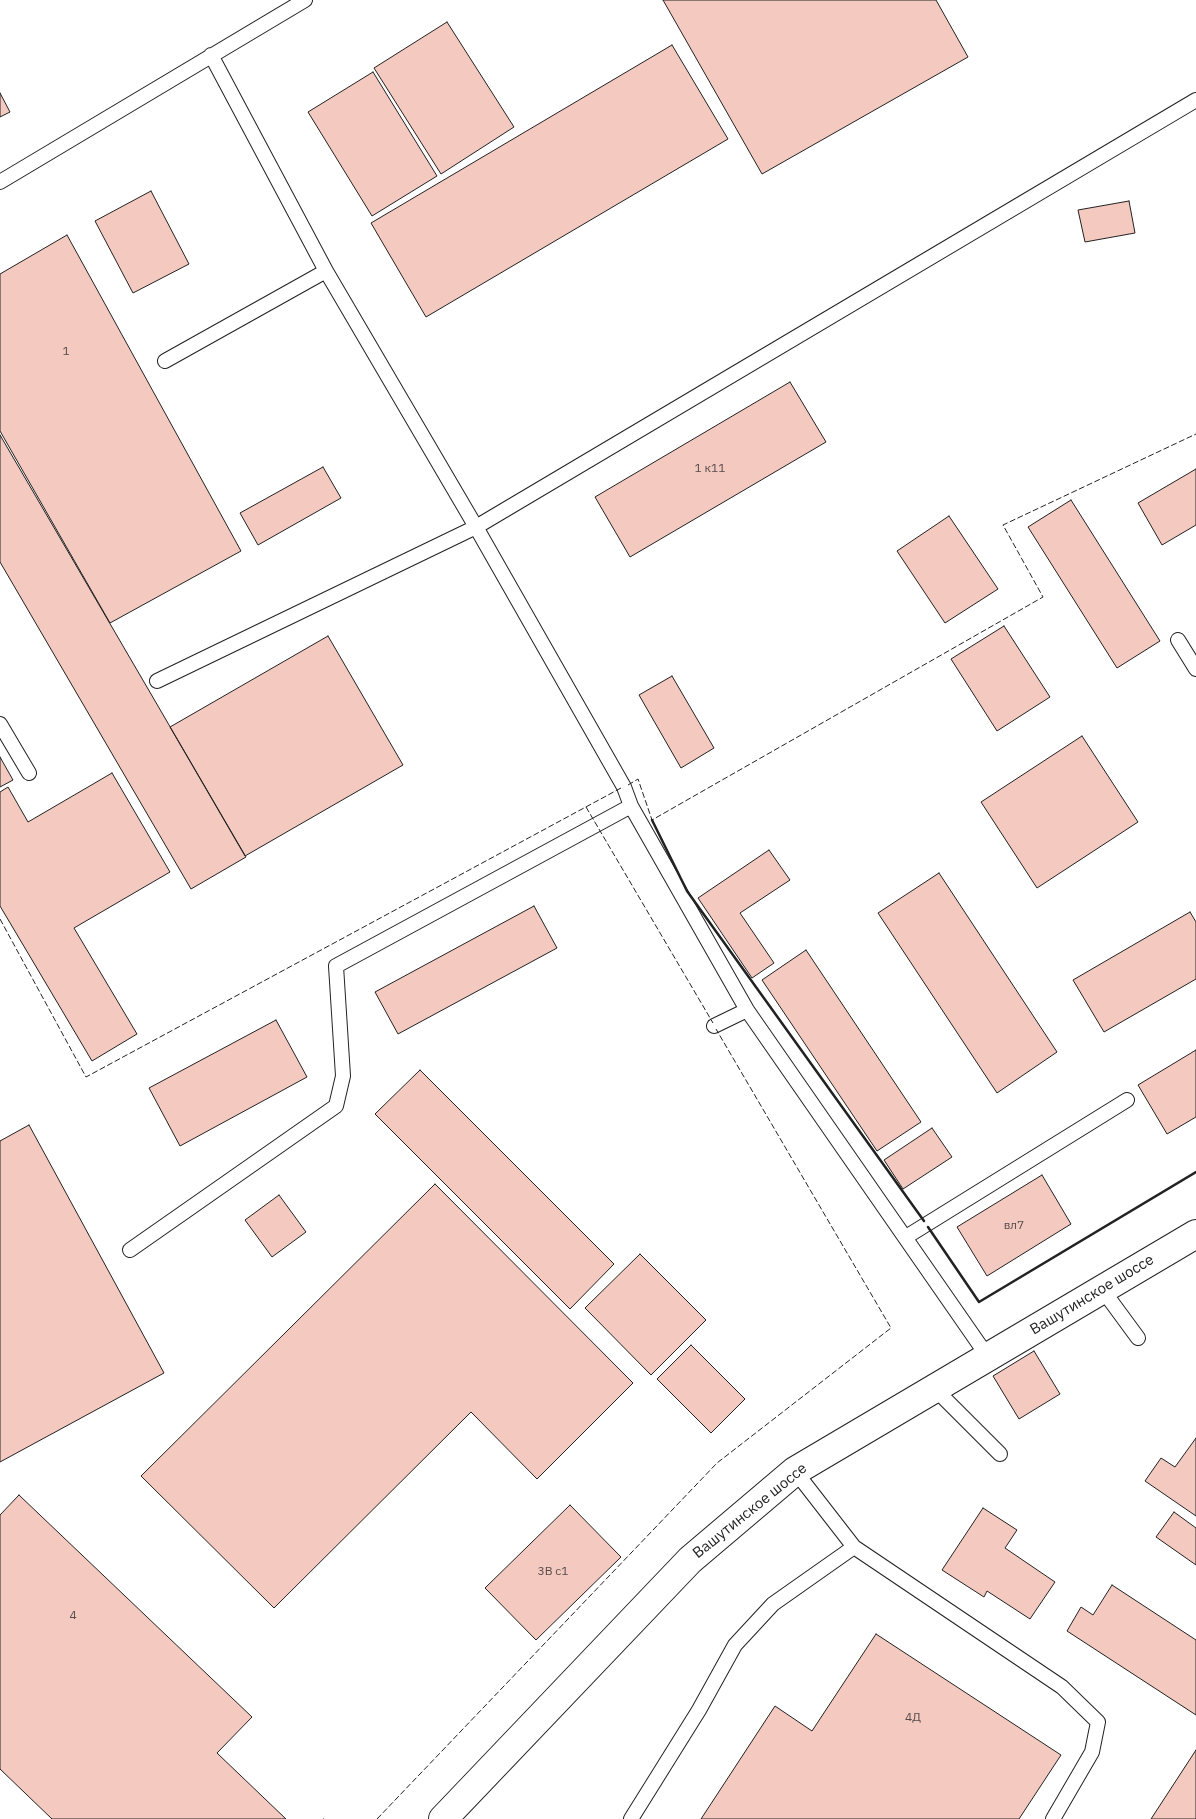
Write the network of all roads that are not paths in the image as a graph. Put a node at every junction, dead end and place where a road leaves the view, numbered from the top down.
1 (305, 0) edge
2 (211, 55) junction
3 (1196, 100) edge
4 (0, 182) edge
5 (326, 271) junction
6 (165, 361) dead end
7 (476, 527) junction
8 (1178, 640) dead end
9 (1196, 669) edge
10 (157, 681) dead end
11 (0, 724) edge
12 (28, 773) dead end
13 (630, 806) junction
14 (748, 1010) junction
15 (714, 1026) dead end
16 (1127, 1100) dead end
17 (1196, 1234) edge
18 (906, 1237) junction
19 (130, 1250) dead end
20 (1102, 1289) junction
21 (1138, 1338) dead end
22 (988, 1357) junction
23 (936, 1390) junction
24 (1000, 1454) dead end
25 (796, 1471) junction
26 (854, 1547) junction
27 (443, 1819) edge
28 (631, 1819) edge
29 (1052, 1819) edge

1 - 2 lane
2 - 4 lane
2 - 5 lane
3 - 7 lane
5 - 6 lane
5 - 7 lane
7 - 10 lane
7 - 13 lane
8 - 9 lane
11 - 12 lane
13 - 14 lane
13 - 19 lane
14 - 15 lane
14 - 18 lane
16 - 18 lane
17 - 20 street, Вашутинское шоссе
18 - 22 lane
20 - 21 lane
20 - 22 street, Вашутинское шоссе
22 - 23 street, Вашутинское шоссе
23 - 24 lane
23 - 25 street, Вашутинское шоссе
25 - 26 lane
25 - 27 street, Вашутинское шоссе
26 - 28 lane
26 - 29 lane

